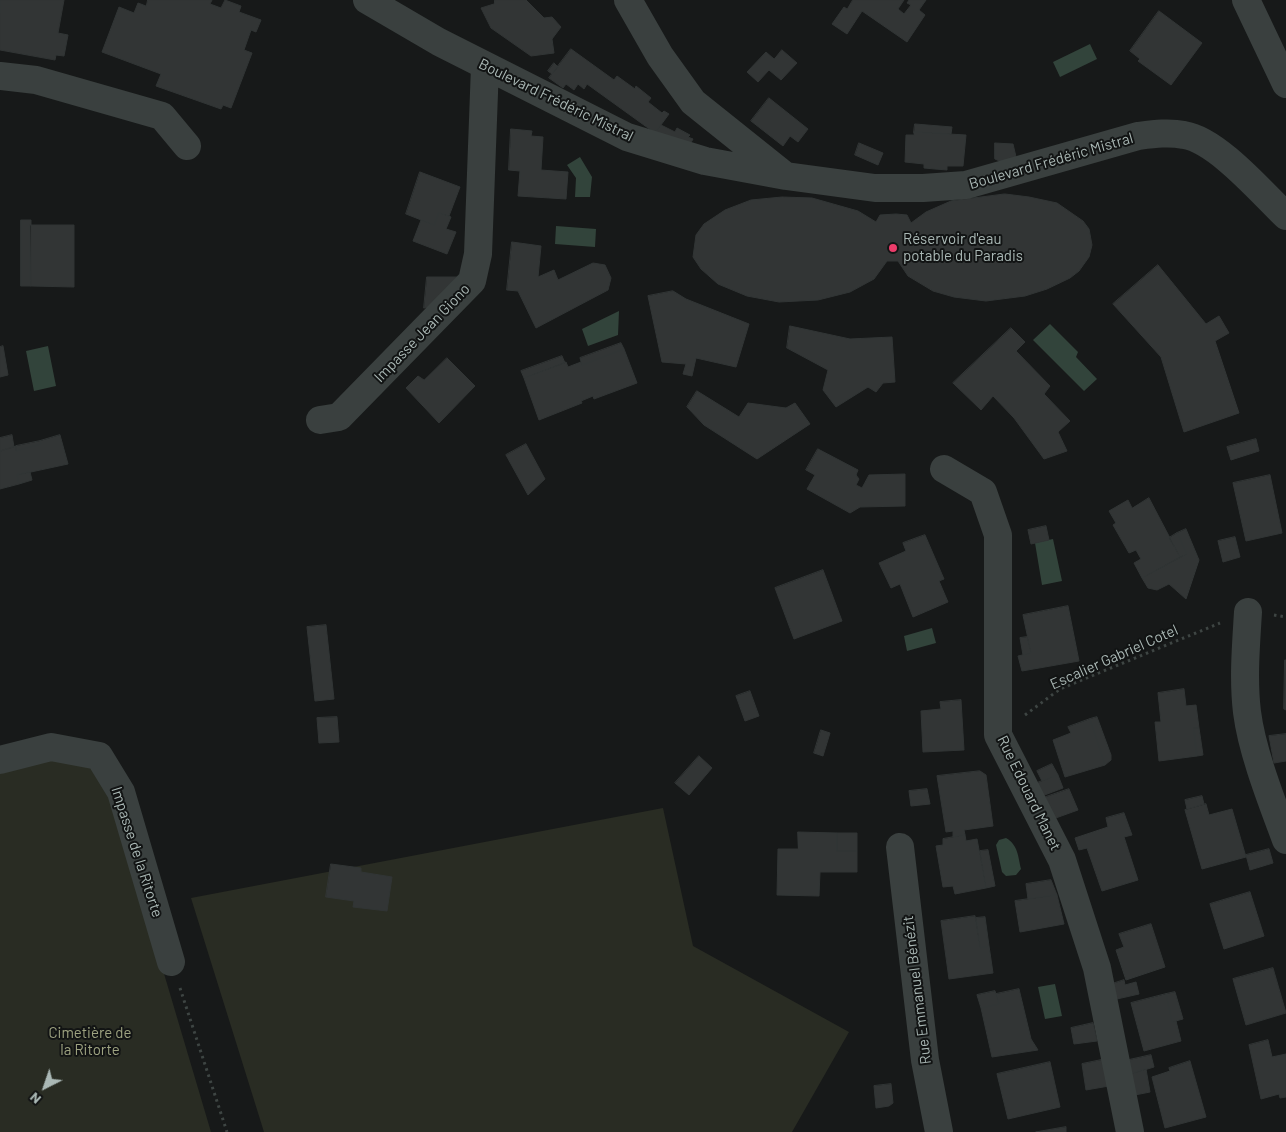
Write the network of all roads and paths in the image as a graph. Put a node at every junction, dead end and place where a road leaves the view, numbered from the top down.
1 (367, 0) edge
2 (628, 0) edge
3 (1246, 0) edge
4 (485, 66) junction
5 (0, 76) edge
6 (1286, 84) edge
7 (187, 146) dead end
8 (786, 176) junction
9 (1286, 216) edge
10 (320, 420) dead end
11 (944, 468) dead end
12 (1248, 612) joint
13 (998, 735) junction
14 (0, 760) edge
15 (1286, 840) edge
16 (900, 847) dead end
17 (171, 962) joint
18 (227, 1132) edge
19 (939, 1132) edge
20 (1130, 1132) edge

1 - 4 street, Boulevard Frédéric Mistral
2 - 8 street
3 - 6 street
4 - 8 street, Boulevard Frédéric Mistral
4 - 10 street, Impasse Jean Giono
5 - 7 street
8 - 9 street, Boulevard Frédéric Mistral
11 - 13 street, Rue Edouard Manet
12 - 13 path, Escalier Gabriel Cotel
12 - 15 street
13 - 20 street, Rue Edouard Manet
14 - 17 street, Impasse de la Ritorte
16 - 19 street, Rue Emmanuel Bénézit
17 - 18 path

